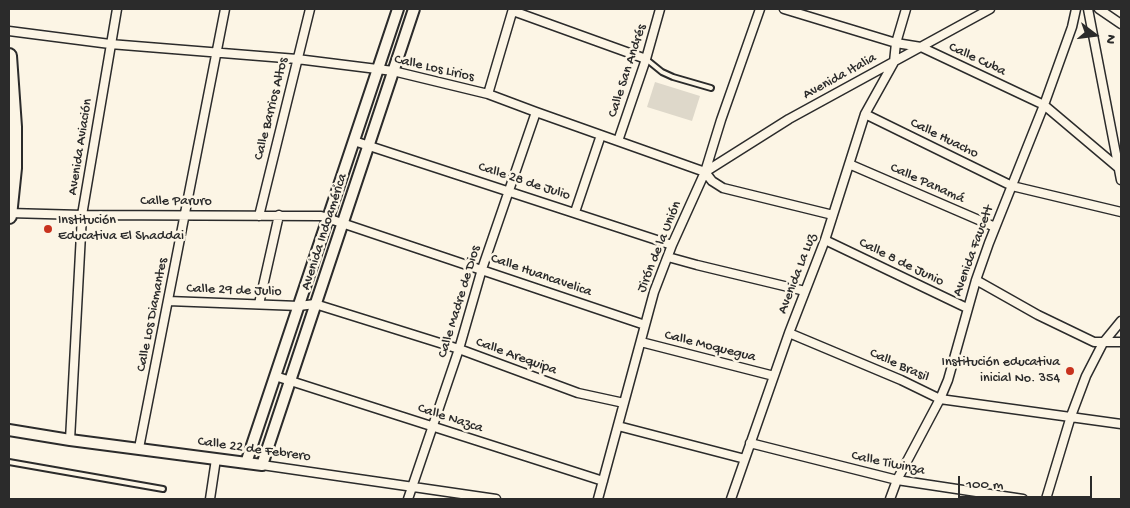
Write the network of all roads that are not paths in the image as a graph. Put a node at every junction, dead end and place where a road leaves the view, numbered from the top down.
1 (117, 9) edge
2 (225, 9) edge
3 (310, 9) edge
4 (398, 9) edge
5 (414, 9) edge
6 (660, 9) edge
7 (760, 9) edge
8 (788, 9) edge
9 (906, 9) edge
10 (990, 9) edge
11 (1076, 9) edge
12 (1088, 9) edge
13 (1099, 9) edge
14 (513, 10) edge
15 (1121, 24) edge
16 (9, 31) edge
17 (896, 43) junction
18 (110, 44) junction
19 (921, 47) junction
20 (216, 53) junction
21 (9, 56) edge
22 (296, 59) junction
23 (646, 59) junction
24 (894, 62) junction
25 (378, 70) junction
26 (393, 71) junction
27 (711, 88) dead end
28 (488, 94) junction
29 (1044, 105) junction
30 (536, 112) junction
31 (865, 114) junction
32 (601, 135) junction
33 (354, 140) junction
34 (618, 141) junction
35 (368, 145) junction
36 (850, 164) junction
37 (1119, 168) edge
38 (705, 172) junction
39 (1121, 180) edge
40 (1012, 186) junction
41 (509, 190) junction
42 (575, 212) junction
43 (1121, 212) edge
44 (9, 214) edge
45 (184, 214) junction
46 (82, 215) junction
47 (279, 215) junction
48 (833, 215) junction
49 (259, 216) junction
50 (328, 218) junction
51 (342, 223) junction
52 (995, 227) junction
53 (825, 240) junction
54 (672, 245) junction
55 (668, 257) junction
56 (482, 269) junction
57 (976, 280) junction
58 (805, 291) junction
59 (168, 301) junction
60 (258, 304) junction
61 (315, 304) junction
62 (299, 306) junction
63 (967, 308) junction
64 (1121, 321) edge
65 (645, 325) junction
66 (788, 332) junction
67 (640, 342) junction
68 (1121, 342) edge
69 (1103, 343) junction
70 (458, 349) junction
71 (275, 376) junction
72 (774, 376) junction
73 (290, 381) junction
74 (940, 399) junction
75 (624, 403) junction
76 (1071, 416) junction
77 (1121, 424) edge
78 (432, 426) junction
79 (618, 426) junction
80 (9, 430) edge
81 (70, 440) junction
82 (750, 443) junction
83 (139, 448) junction
84 (745, 458) junction
85 (216, 459) junction
86 (9, 462) edge
87 (246, 463) junction
88 (262, 465) junction
89 (897, 480) junction
90 (603, 481) junction
91 (412, 487) junction
92 (162, 489) dead end
93 (210, 499) edge
94 (408, 499) edge
95 (496, 499) edge
96 (598, 499) edge
97 (731, 499) edge
98 (890, 499) edge
99 (1023, 499) edge
100 (1046, 499) edge

1 - 18 street, Avenida Aviación
2 - 20 street, Calle Los Diamantes
3 - 22 street, Calle Barrios Altos
4 - 25 street, Avenida Indoamérica
5 - 26 street, Avenida Indoamérica
6 - 23 street, Calle San Andrés
7 - 38 street, Jirón de la Unión
8 - 17 street, Calle Cuba
9 - 17 street
10 - 19 street, Avenida Italia
11 - 29 street, Avenida Faucett
12 - 37 street
13 - 15 street
14 - 23 street
14 - 28 street
16 - 18 street, Calle Los Lirios
17 - 19 street, Calle Cuba
17 - 24 street
18 - 20 street, Calle Los Lirios
18 - 46 street, Avenida Aviación
19 - 24 street, Avenida Italia
19 - 29 street, Calle Cuba
20 - 22 street, Calle Los Lirios
20 - 45 street, Calle Los Diamantes
21 - 44 highway
22 - 25 street, Calle Los Lirios
22 - 49 street, Calle Barrios Altos
23 - 27 lane
23 - 34 street, Calle San Andrés
24 - 31 street, Avenida La Luz
24 - 38 street, Avenida Italia
25 - 26 street, Calle Los Lirios
25 - 33 street, Avenida Indoamérica
26 - 28 street, Calle Los Lirios
26 - 35 street, Avenida Indoamérica
28 - 30 street, Calle Los Lirios
29 - 37 street, Calle Cuba
29 - 40 street, Avenida Faucett
30 - 32 street, Calle Los Lirios
30 - 41 street, Calle Madre de Dios
31 - 36 street, Avenida La Luz
31 - 40 street, Calle Huacho
32 - 34 street, Calle Los Lirios
32 - 42 street
33 - 35 street, Calle 28 de Julio
33 - 50 street, Avenida Indoamérica
34 - 38 street, Calle Los Lirios
35 - 41 street, Calle 28 de Julio
35 - 51 street, Avenida Indoamérica
36 - 48 street, Avenida La Luz
36 - 52 street, Calle Panamá
37 - 39 street
38 - 48 street, Calle Los Lirios
38 - 54 street, Jirón de la Unión
40 - 43 street, Calle Huacho
40 - 52 street, Avenida Faucett
41 - 42 street, Calle 28 de Julio
41 - 56 street, Calle Madre de Dios
42 - 54 street, Calle 28 de Julio
44 - 46 street, Calle Paruro
45 - 46 street, Calle Paruro
45 - 49 street, Calle Paruro
45 - 59 street, Calle Los Diamantes
46 - 81 street, Avenida Aviación
47 - 49 street, Calle Paruro
47 - 50 street, Calle Paruro
47 - 60 street
48 - 53 street, Avenida La Luz
50 - 51 street, Calle Paruro
50 - 62 street, Avenida Indoamérica
51 - 56 street, Calle Huancavelica
51 - 61 street, Avenida Indoamérica
52 - 57 street, Avenida Faucett
53 - 58 street, Avenida La Luz
53 - 63 street, Calle 8 de Junio
54 - 55 street, Jirón de la Unión
55 - 58 street
55 - 65 street, Jirón de la Unión
56 - 65 street, Calle Huancavelica
56 - 70 street, Calle Madre de Dios
57 - 63 street, Avenida Faucett
57 - 69 street
58 - 66 street, Avenida La Luz
59 - 60 street, Calle 29 de Julio
59 - 83 street, Calle Los Diamantes
60 - 62 street, Calle 29 de Julio
61 - 62 street, Calle 29 de Julio
61 - 70 street, Calle Arequipa
61 - 73 street, Avenida Indoamérica
62 - 71 street, Avenida Indoamérica
63 - 74 street, Avenida Faucett
64 - 69 street
65 - 67 street, Jirón de la Unión
66 - 72 street, Avenida La Luz
66 - 74 street, Calle Brasil
67 - 72 street, Calle Moquegua
67 - 75 street, Jirón de la Unión
68 - 69 street
69 - 76 street
70 - 75 street, Calle Arequipa
70 - 78 street, Calle Madre de Dios
71 - 73 street, Calle Nazca
71 - 87 street, Avenida Indoamérica
72 - 82 street, Avenida La Luz
73 - 78 street, Calle Nazca
73 - 88 street, Avenida Indoamérica
74 - 76 street, Calle Brasil
74 - 89 street, Avenida Faucett
75 - 79 street, Jirón de la Unión
76 - 77 street, Calle Brasil
76 - 100 street
78 - 90 street, Calle Nazca
78 - 91 street, Calle Madre de Dios
79 - 84 street
79 - 90 street, Jirón de la Unión
80 - 81 street, Calle 22 de Febrero
81 - 83 street, Calle 22 de Febrero
82 - 84 street, Avenida La Luz
82 - 89 street, Calle Tiwinza
83 - 85 street, Calle 22 de Febrero
84 - 97 street, Avenida La Luz
85 - 87 street, Calle 22 de Febrero
85 - 93 street
86 - 92 lane
87 - 88 street, Calle 22 de Febrero
88 - 91 street, Calle 22 de Febrero
89 - 98 street, Avenida Faucett
89 - 99 street, Calle Tiwinza
90 - 96 street, Jirón de la Unión
91 - 94 street, Calle Madre de Dios
91 - 95 street, Calle 22 de Febrero

